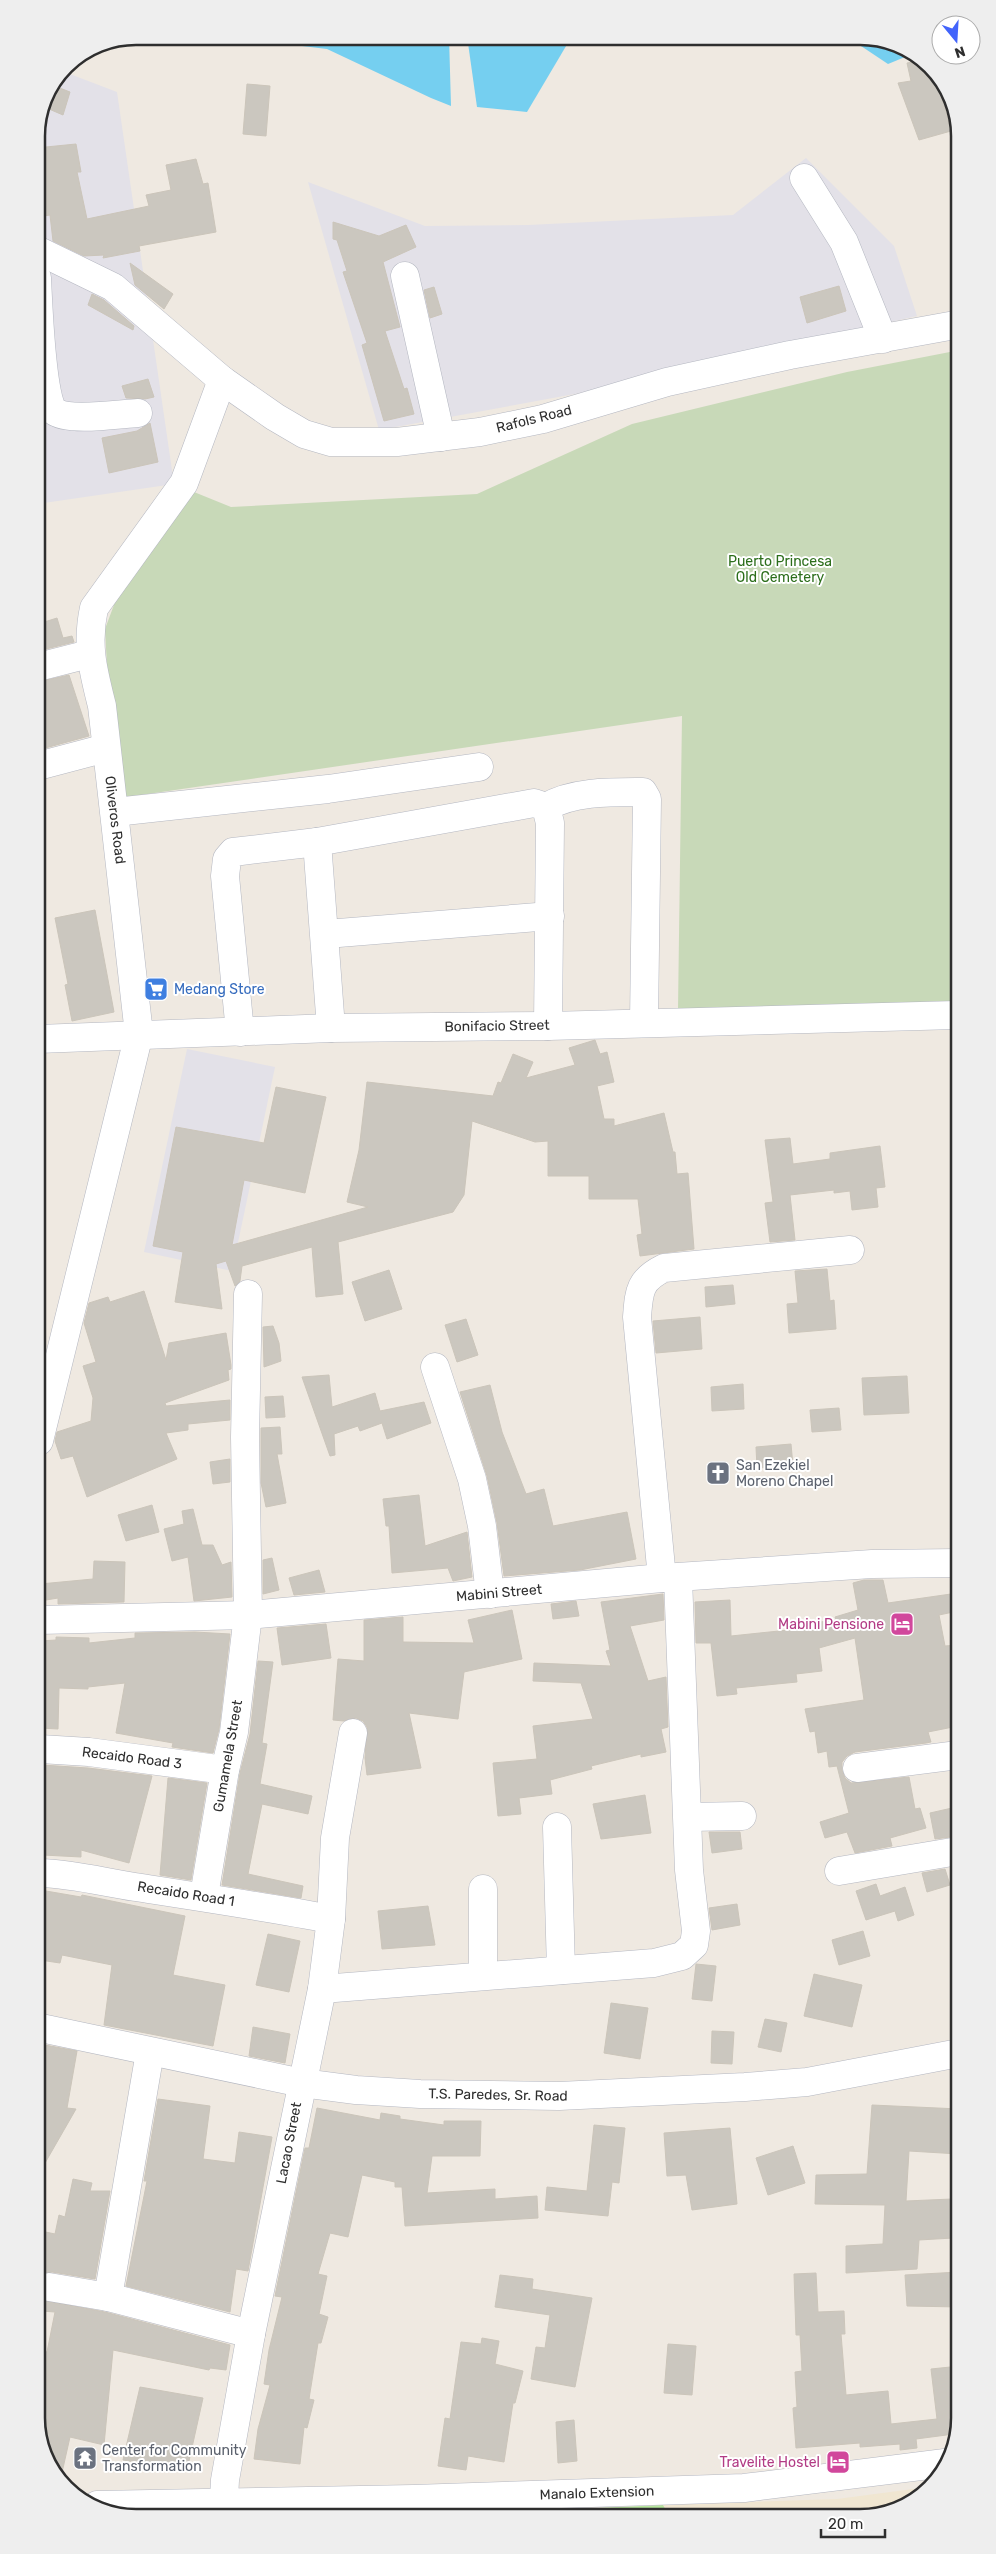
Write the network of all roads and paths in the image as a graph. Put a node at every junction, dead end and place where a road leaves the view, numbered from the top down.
1 (804, 178) dead end
2 (45, 254) edge
3 (405, 276) dead end
4 (951, 326) edge
5 (883, 339) junction
6 (222, 380) junction
7 (45, 387) edge
8 (138, 413) dead end
9 (441, 437) junction
10 (89, 654) junction
11 (45, 665) edge
12 (106, 748) junction
13 (45, 764) edge
14 (479, 767) dead end
15 (546, 807) junction
16 (115, 812) junction
17 (317, 842) junction
18 (550, 916) junction
19 (326, 934) junction
20 (951, 1015) edge
21 (644, 1022) junction
22 (548, 1026) junction
23 (331, 1028) junction
24 (240, 1032) junction
25 (139, 1034) junction
26 (45, 1039) edge
27 (850, 1250) dead end
28 (248, 1294) dead end
29 (435, 1367) dead end
30 (45, 1417) edge
31 (951, 1564) edge
32 (670, 1578) junction
33 (490, 1594) junction
34 (248, 1615) junction
35 (45, 1620) edge
36 (354, 1733) dead end
37 (45, 1749) edge
38 (951, 1755) edge
39 (857, 1768) dead end
40 (225, 1770) junction
41 (742, 1816) dead end
42 (689, 1817) junction
43 (557, 1826) dead end
44 (951, 1852) edge
45 (839, 1871) dead end
46 (45, 1873) edge
47 (483, 1889) dead end
48 (204, 1896) junction
49 (331, 1919) junction
50 (561, 1970) junction
51 (483, 1975) junction
52 (322, 1989) junction
53 (45, 2029) edge
54 (150, 2052) junction
55 (951, 2055) edge
56 (302, 2083) junction
57 (49, 2287) dead end
58 (108, 2297) junction
59 (251, 2334) junction
60 (939, 2464) edge
61 (112, 2506) edge
62 (198, 2509) edge
63 (223, 2509) edge
64 (247, 2509) edge

1 - 5 street
2 - 6 street, Rafols Road
3 - 9 street
4 - 5 street, Rafols Road
5 - 9 street, Rafols Road
6 - 9 street, Rafols Road
6 - 10 street, Oliveros Road
7 - 8 street
10 - 11 street
10 - 12 street, Oliveros Road
12 - 13 street
12 - 16 street, Oliveros Road
14 - 16 street
15 - 17 street
15 - 18 street
15 - 21 street
16 - 25 street, Oliveros Road
17 - 19 street
17 - 24 street
18 - 19 street
18 - 22 street
19 - 23 street
20 - 21 street, Bonifacio Street
21 - 22 street, Bonifacio Street
22 - 23 street, Bonifacio Street
23 - 24 street, Bonifacio Street
24 - 25 street, Bonifacio Street
25 - 26 street, Bonifacio Street
25 - 30 street, Oliveros Road
27 - 32 street
28 - 34 street, Gumamela Street
29 - 33 street
31 - 32 street, Mabini Street
32 - 33 street, Mabini Street
32 - 42 street
33 - 34 street, Mabini Street
34 - 35 street, Mabini Street
34 - 40 street, Gumamela Street
36 - 49 street, Lacao Street
37 - 40 street, Recaido Road 3
38 - 39 street
40 - 48 street, Gumamela Street
41 - 42 street
42 - 50 street
43 - 50 street
44 - 45 street
46 - 48 street, Recaido Road 1
47 - 51 street
48 - 49 street, Recaido Road 1
49 - 52 street, Lacao Street
50 - 51 street
51 - 52 street
52 - 56 street, Lacao Street
53 - 54 street, T.S. Paredes, Sr. Road
54 - 56 street, T.S. Paredes, Sr. Road
54 - 58 street
55 - 56 street, T.S. Paredes, Sr. Road
56 - 59 street, Lacao Street
57 - 58 street
58 - 59 street
59 - 63 street, Lacao Street
60 - 64 street, Manalo Extension
61 - 62 street, Manalo Extension

